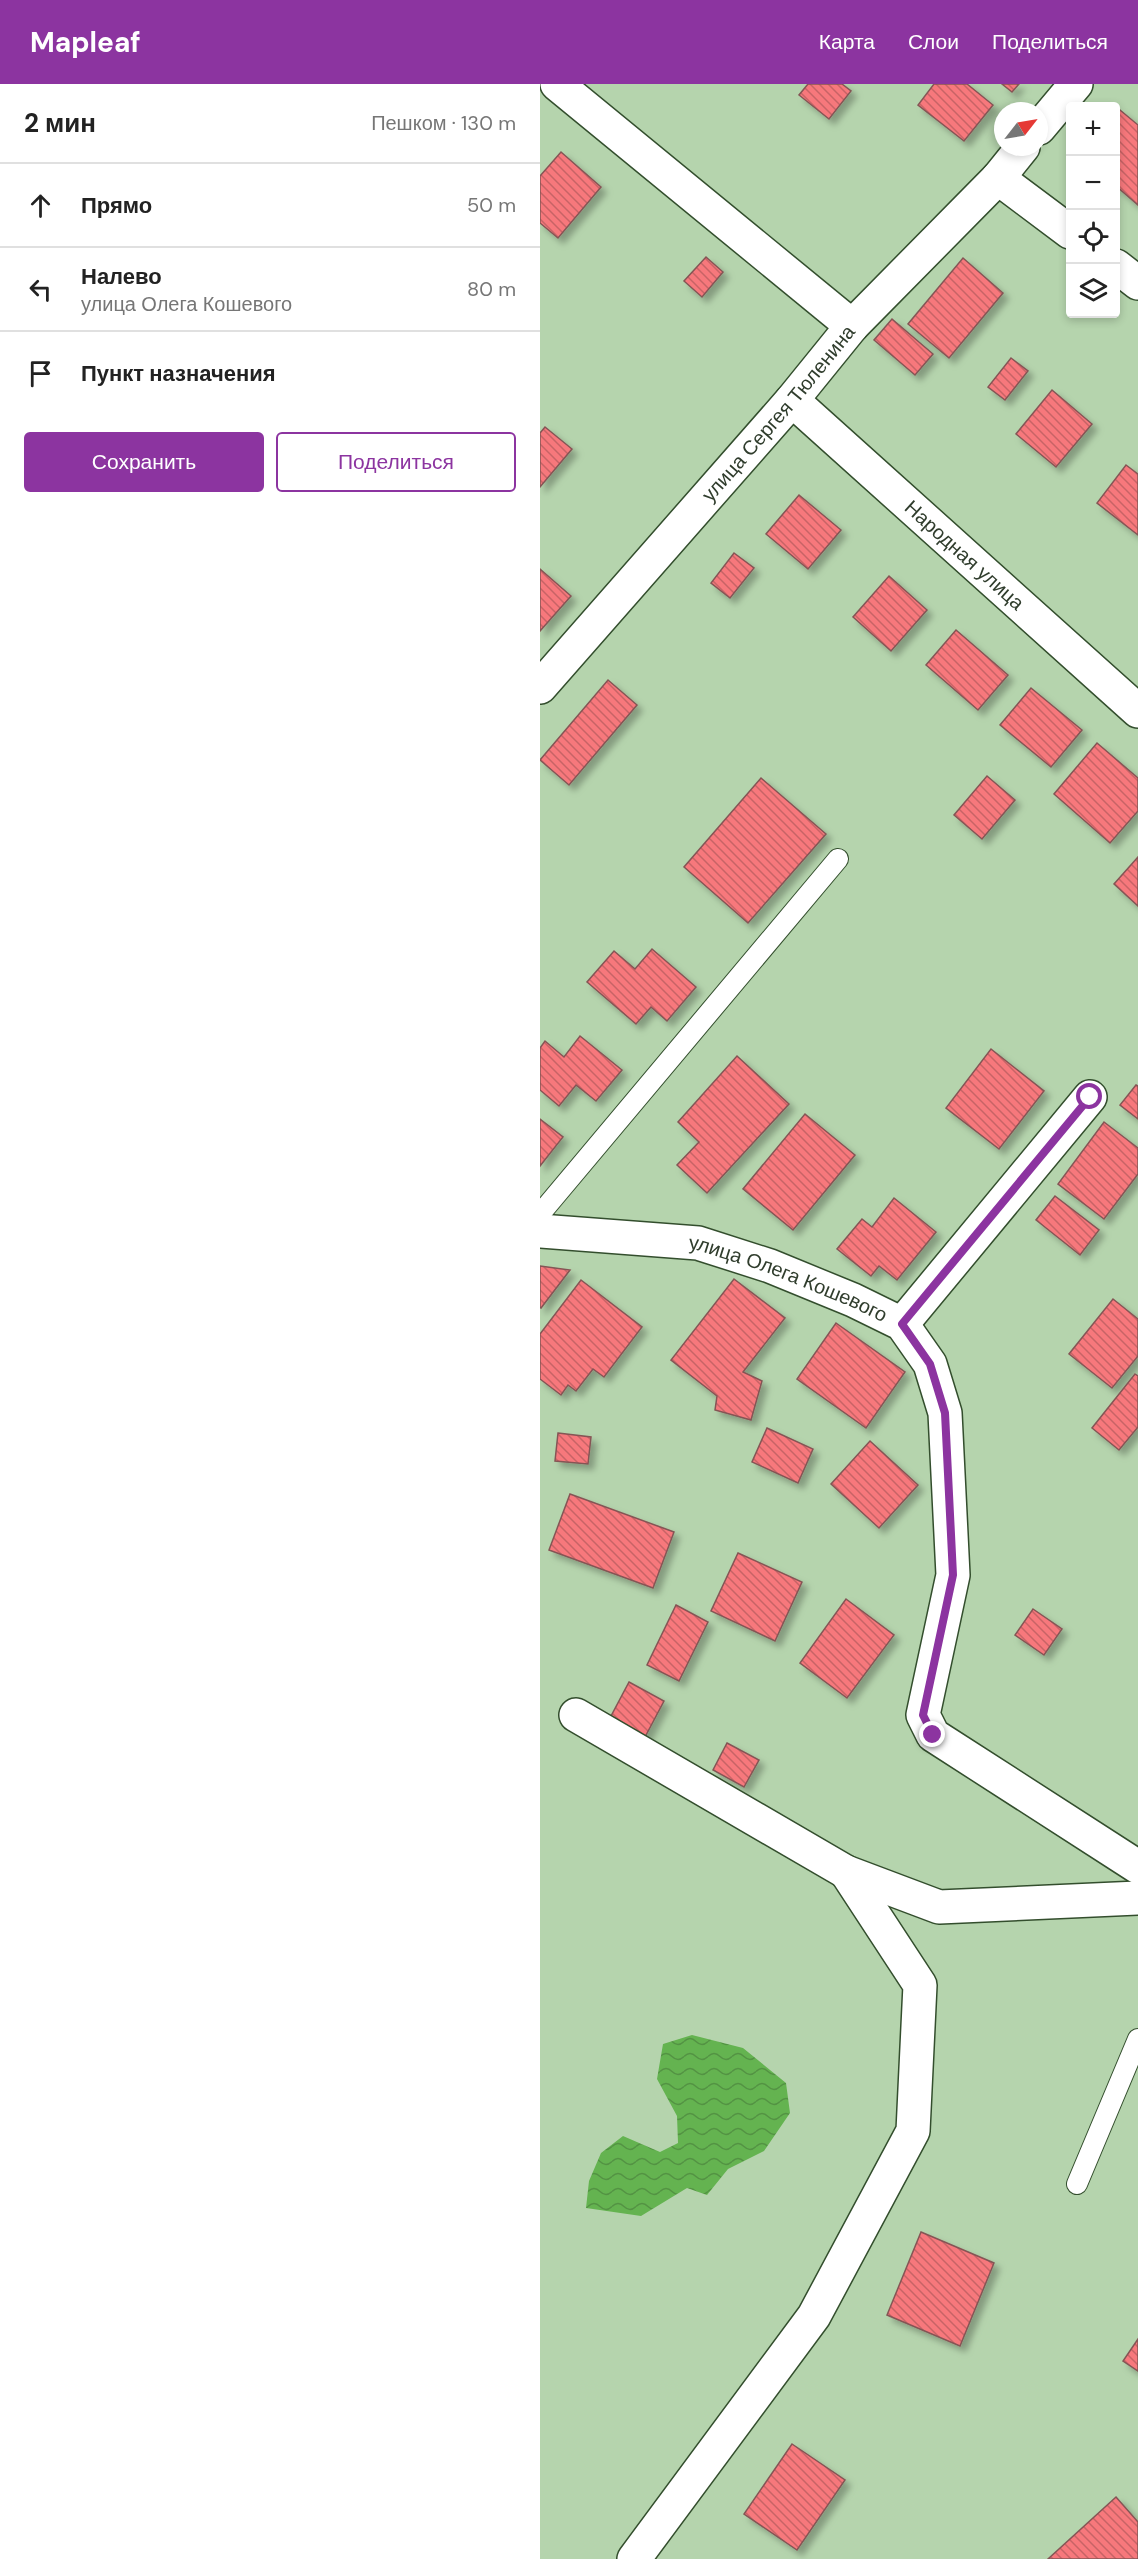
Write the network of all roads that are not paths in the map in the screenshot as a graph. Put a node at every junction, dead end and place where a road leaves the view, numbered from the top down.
1 (557, 84) edge
2 (1076, 84) edge
3 (1048, 117) edge
4 (1016, 156) edge
5 (998, 178) junction
6 (1066, 228) edge
7 (1120, 269) edge
8 (1138, 283) edge
9 (852, 326) junction
10 (792, 400) junction
11 (540, 687) edge
12 (1138, 711) edge
13 (838, 859) dead end
14 (1090, 1097) dead end
15 (540, 1214) edge
16 (540, 1231) edge
17 (902, 1324) junction
18 (576, 1715) dead end
19 (1138, 1867) edge
20 (846, 1872) junction
21 (1138, 1898) edge
22 (1138, 2039) edge
23 (1077, 2184) dead end
24 (634, 2559) edge

1 - 9 street
2 - 3 street
4 - 5 street, улица Сергея Тюленина
5 - 6 street
5 - 9 street, улица Сергея Тюленина
7 - 8 street
9 - 10 street, улица Сергея Тюленина
10 - 11 street, улица Сергея Тюленина
10 - 12 street, Народная улица
13 - 15 lane
14 - 17 street
16 - 17 street, улица Олега Кошевого
17 - 19 street, улица Олега Кошевого
18 - 20 street
20 - 21 street
20 - 24 street
22 - 23 lane

